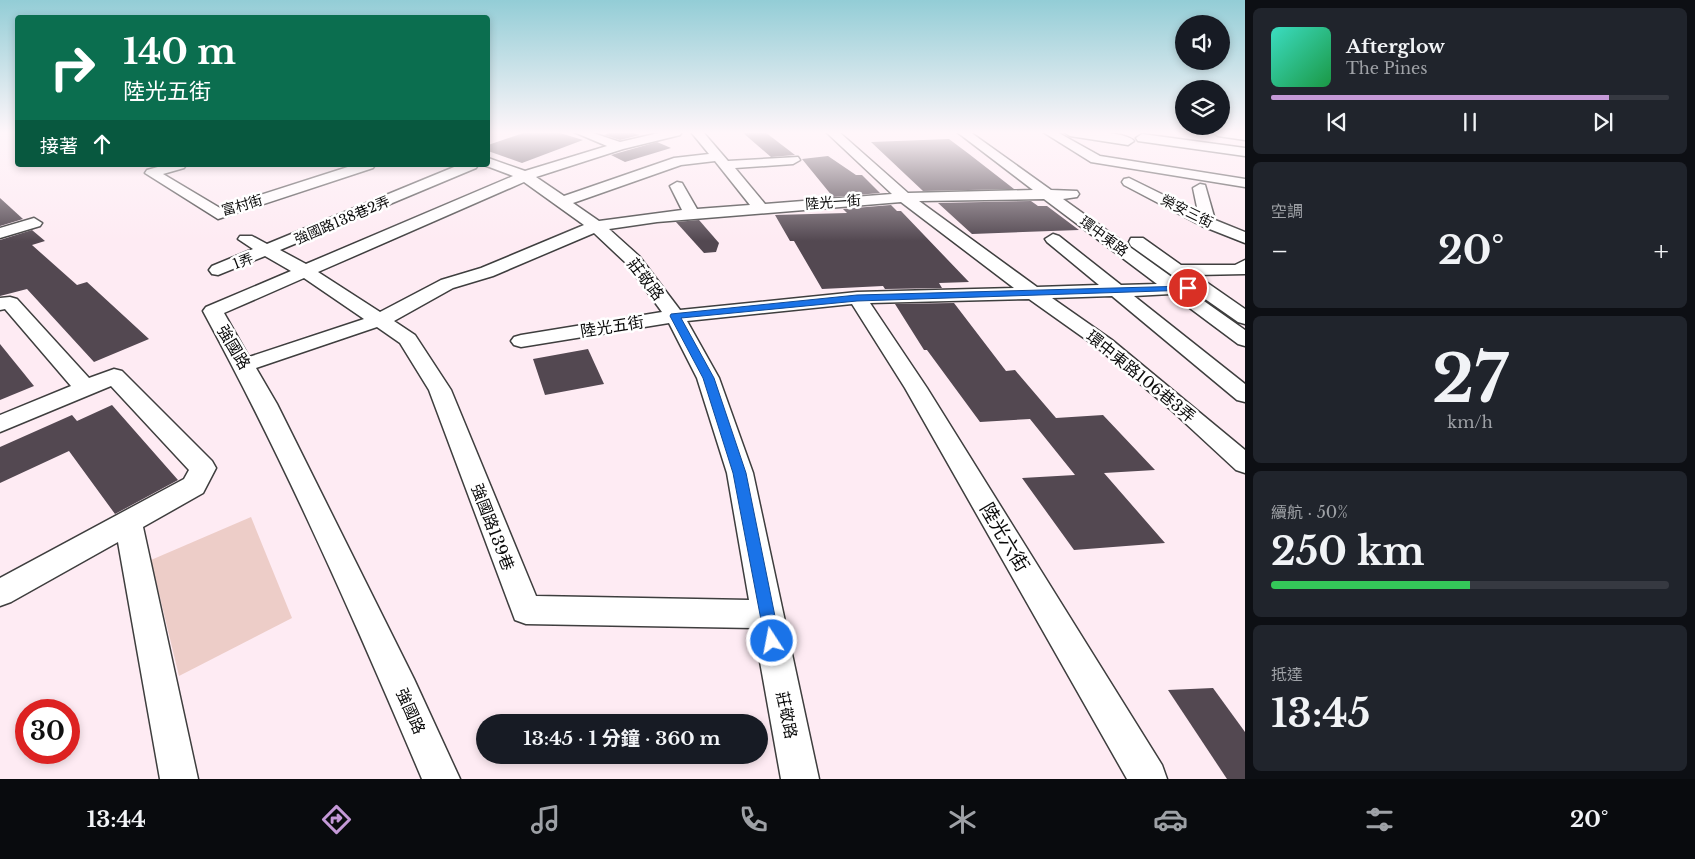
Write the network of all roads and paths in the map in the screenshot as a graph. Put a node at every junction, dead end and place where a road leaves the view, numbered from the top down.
1 (168, 168) edge
2 (352, 168) edge
3 (464, 168) edge
4 (505, 168) edge
5 (549, 168) edge
6 (656, 168) edge
7 (728, 168) edge
8 (872, 168) edge
9 (1014, 168) edge
10 (1034, 168) edge
11 (1141, 168) edge
12 (525, 176) junction
13 (1129, 182) dead end
14 (1245, 183) edge
15 (677, 186) dead end
16 (1200, 188) dead end
17 (1072, 194) junction
18 (1051, 195) junction
19 (904, 197) junction
20 (562, 202) junction
21 (760, 207) junction
22 (691, 213) junction
23 (1208, 223) junction
24 (34, 224) dead end
25 (596, 226) junction
26 (0, 234) edge
27 (1245, 238) edge
28 (246, 239) dead end
29 (1053, 239) dead end
30 (267, 251) junction
31 (1245, 265) edge
32 (218, 270) dead end
33 (1176, 270) junction
34 (305, 271) junction
35 (1202, 288) junction
36 (1174, 289) junction
37 (1115, 291) junction
38 (1033, 293) junction
39 (857, 298) junction
40 (0, 304) edge
41 (675, 316) junction
42 (1245, 318) edge
43 (380, 320) junction
44 (1245, 340) edge
45 (521, 342) dead end
46 (245, 364) junction
47 (85, 388) junction
48 (1245, 395) edge
49 (0, 424) edge
50 (1245, 464) edge
51 (128, 522) junction
52 (0, 593) edge
53 (767, 614) junction
54 (179, 779) edge
55 (441, 779) edge
56 (800, 779) edge
57 (1148, 779) edge

1 - 2 street, 富村街
3 - 30 street, 強國路138巷2弄
4 - 12 street, 莊敬路
5 - 12 street, 強國路
6 - 20 street
7 - 21 street
8 - 19 street, 環中東路106巷3弄
9 - 18 street, 環中東路
10 - 17 street, 環中東路
11 - 14 street
12 - 20 street, 莊敬路
12 - 34 street, 強國路
13 - 23 street, 榮安三街
15 - 22 street
16 - 23 street
17 - 18 street, 陸光一街
17 - 33 street, 環中東路
18 - 19 street, 陸光一街
18 - 36 street, 環中東路
19 - 21 street, 陸光一街
19 - 38 street, 環中東路106巷3弄
20 - 25 street, 莊敬路
21 - 22 street, 陸光一街
22 - 25 street, 陸光一街
23 - 27 street, 榮安三街
24 - 26 street
25 - 41 street, 莊敬路
25 - 43 street, 陸光一街
28 - 30 street, 強國路139巷
29 - 37 street
30 - 32 street, 1弄
30 - 34 street, 強國路139巷
31 - 33 street
33 - 35 street, 環中東路
34 - 43 street, 強國路139巷
34 - 46 street, 強國路
35 - 36 street, 陸光五街
35 - 42 street, 環中東路
36 - 37 street, 陸光五街
36 - 44 street, 環中東路
37 - 38 street, 陸光五街
37 - 48 street
38 - 39 street, 陸光五街
38 - 50 street, 環中東路106巷3弄
39 - 41 street, 陸光五街
39 - 57 street, 陸光六街
40 - 47 street
41 - 45 street, 陸光五街
41 - 53 street, 莊敬路
43 - 46 street, 陸光一街
43 - 53 street, 強國路139巷
46 - 55 street, 強國路
47 - 49 street
47 - 51 street
51 - 52 street
51 - 54 street
53 - 56 street, 莊敬路

